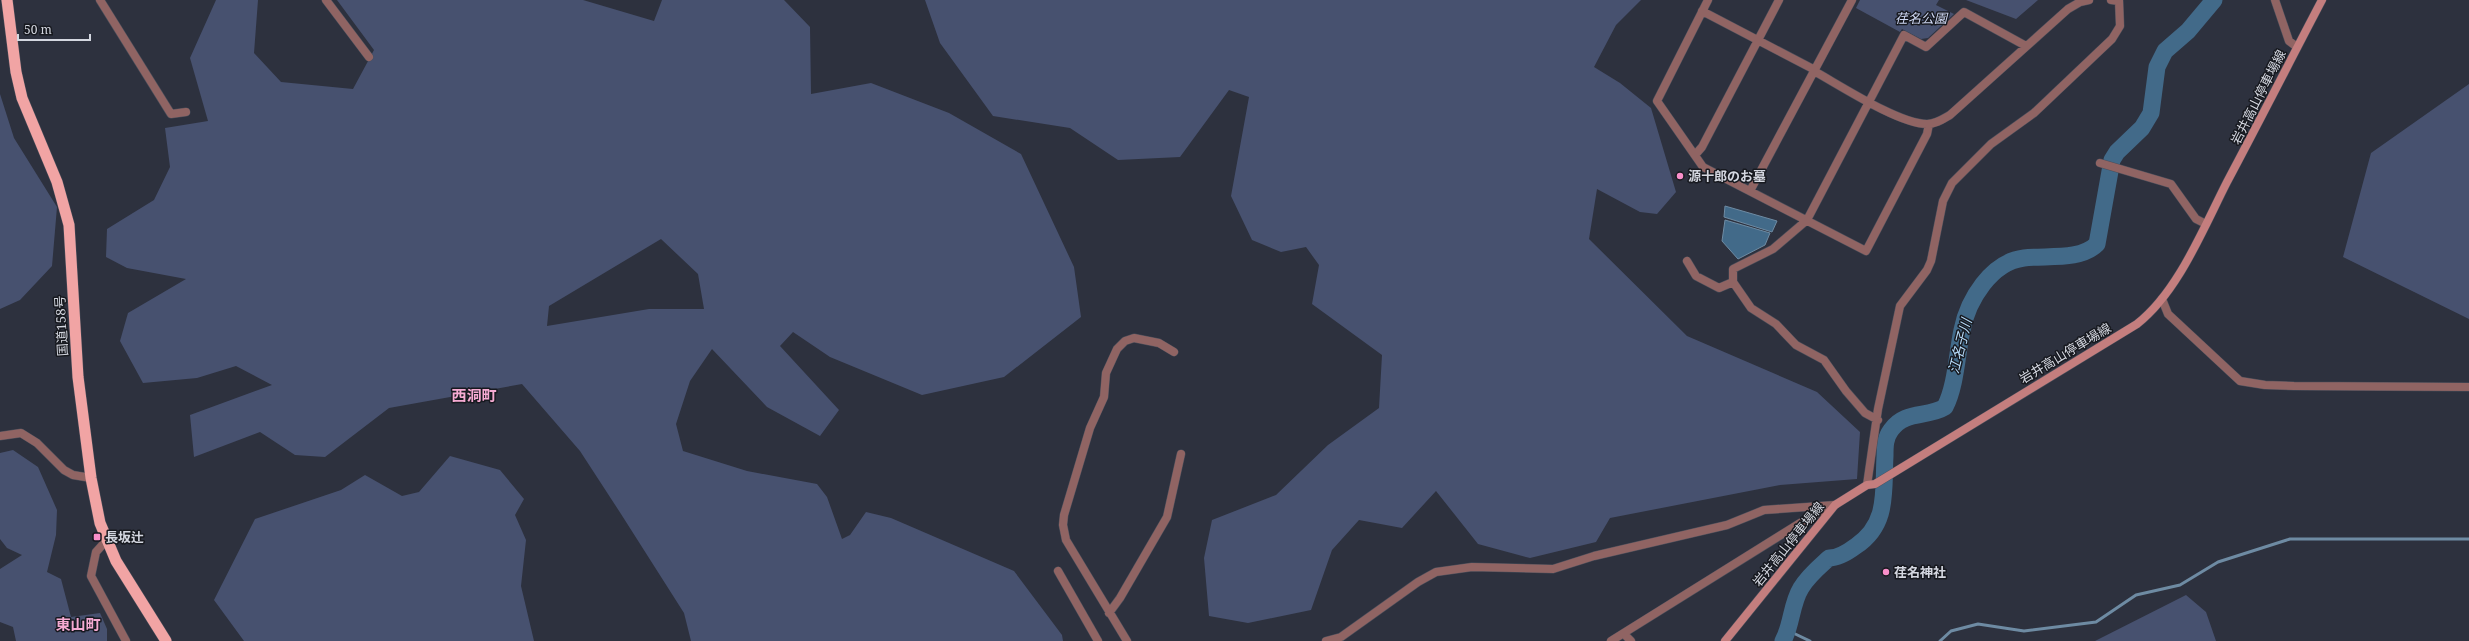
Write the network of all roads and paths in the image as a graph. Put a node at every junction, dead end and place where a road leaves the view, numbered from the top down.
1 (7, 0) edge
2 (100, 0) edge
3 (326, 0) edge
4 (1708, 0) edge
5 (1779, 0) edge
6 (1852, 0) edge
7 (2089, 0) edge
8 (2116, 0) edge
9 (2275, 0) edge
10 (2322, 0) edge
11 (1702, 11) junction
12 (1758, 41) junction
13 (2026, 46) junction
14 (2297, 47) junction
15 (369, 57) dead end
16 (1815, 71) junction
17 (1870, 101) junction
18 (186, 112) dead end
19 (1929, 124) junction
20 (1695, 155) junction
21 (2101, 164) dead end
22 (1750, 191) junction
23 (1807, 220) junction
24 (2206, 224) junction
25 (1687, 261) dead end
26 (1733, 282) junction
27 (2162, 299) junction
28 (1174, 352) dead end
29 (2469, 387) edge
30 (1878, 420) junction
31 (0, 436) edge
32 (1181, 454) dead end
33 (91, 478) junction
34 (1871, 484) junction
35 (1834, 505) junction
36 (106, 541) junction
37 (1058, 571) dead end
38 (1109, 613) junction
39 (1624, 634) junction
40 (126, 641) edge
41 (166, 641) edge
42 (1098, 641) edge
43 (1127, 641) edge
44 (1326, 641) edge
45 (1611, 641) edge
46 (1631, 641) edge
47 (1725, 641) edge

1 - 33 highway, 国道158号
2 - 18 street
3 - 15 street
4 - 11 street
5 - 12 street
6 - 16 street
7 - 13 street
8 - 30 street
9 - 14 street
10 - 14 main road, 岩井高山停車場線
11 - 12 street
11 - 20 street
12 - 16 street
12 - 20 street
13 - 17 street
13 - 19 street
14 - 24 main road, 岩井高山停車場線
16 - 17 street
16 - 22 street
17 - 19 street
17 - 23 street
19 - 23 street
20 - 22 street
21 - 24 street
22 - 23 street
23 - 26 street
24 - 27 main road, 岩井高山停車場線
25 - 26 street
26 - 30 street
27 - 29 street
27 - 34 main road, 岩井高山停車場線
28 - 38 street
30 - 34 street
31 - 33 street
32 - 38 street
33 - 36 highway, 国道158号
34 - 35 main road, 岩井高山停車場線
35 - 39 street
35 - 44 street
35 - 47 main road, 岩井高山停車場線
36 - 40 street
36 - 41 highway, 国道158号
37 - 42 street
38 - 43 street
39 - 45 street
39 - 46 street

